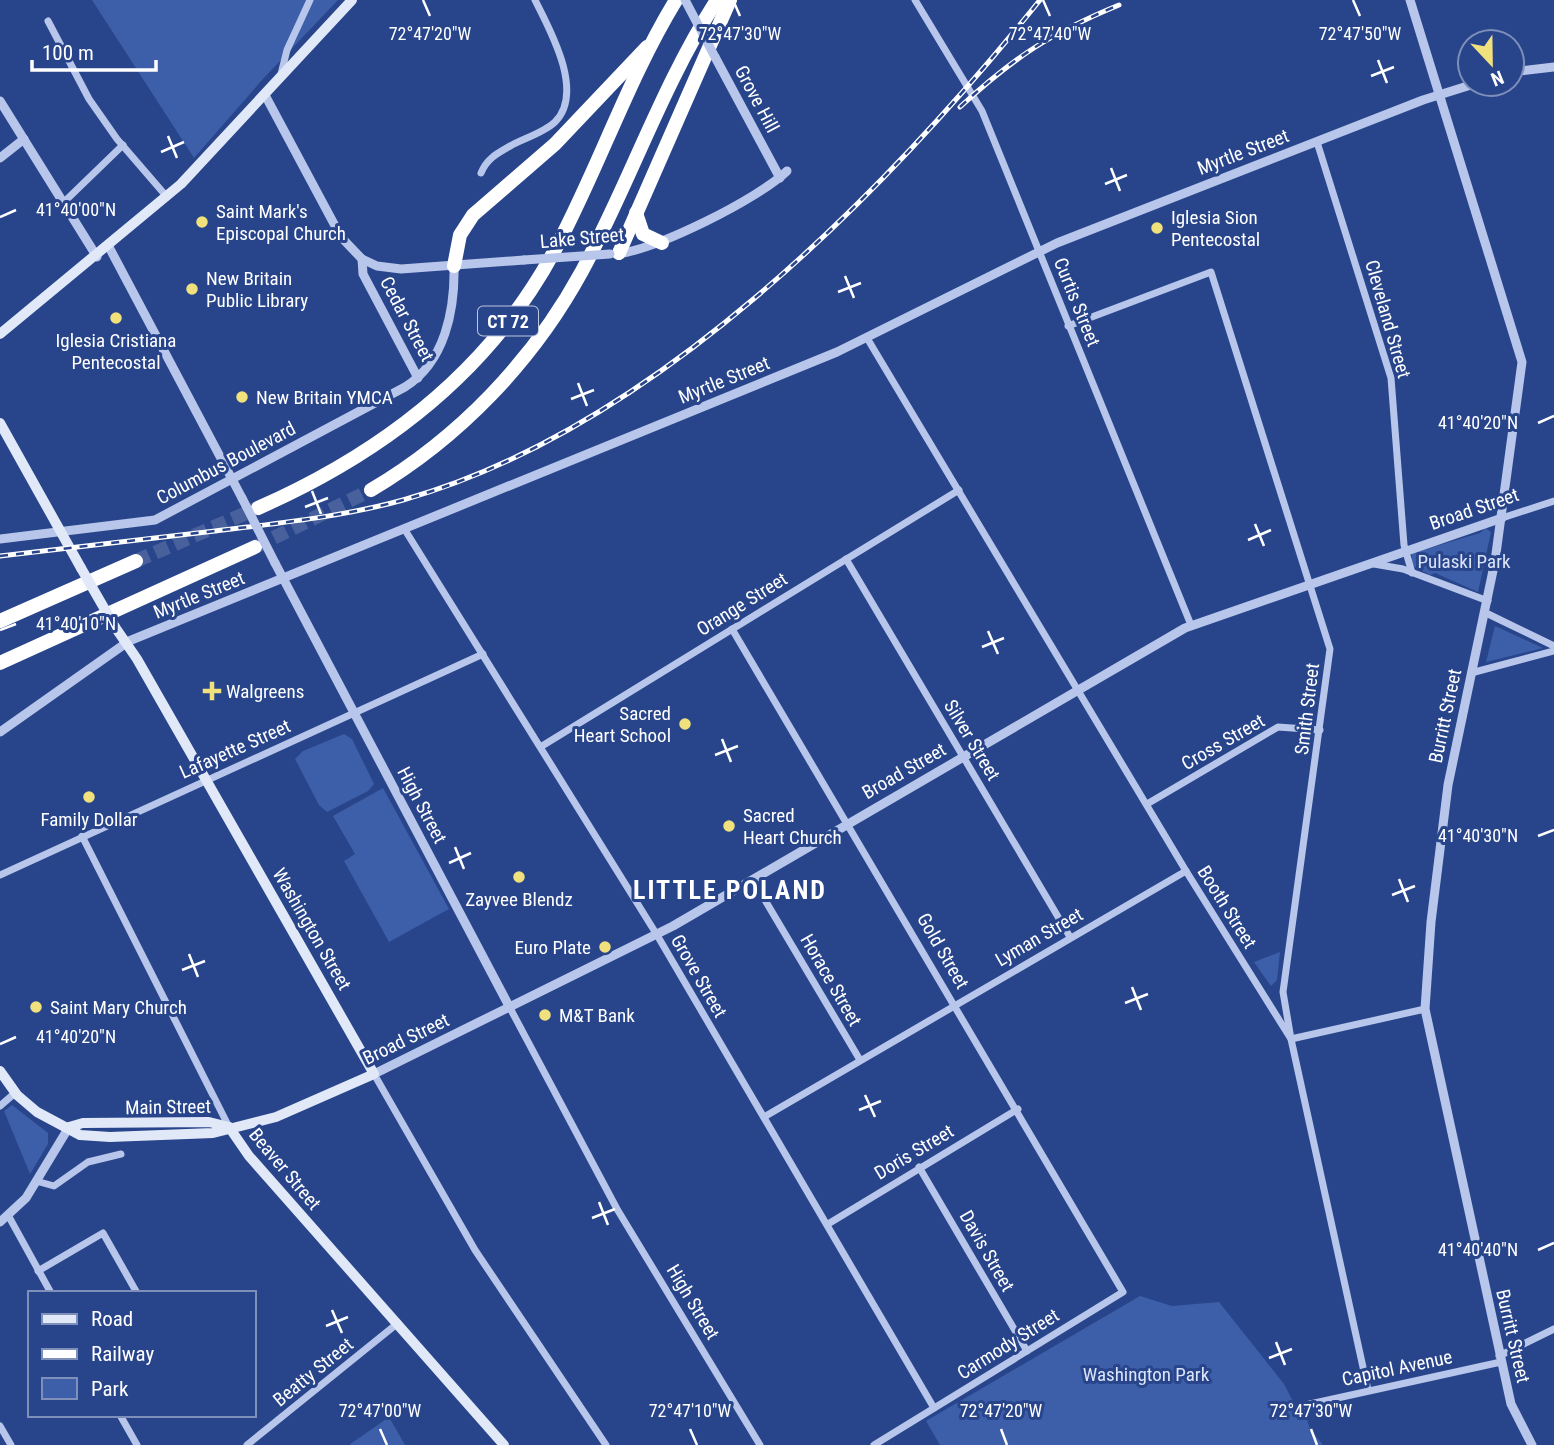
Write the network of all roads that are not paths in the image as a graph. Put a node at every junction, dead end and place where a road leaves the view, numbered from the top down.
1 (310, 0) edge
2 (352, 0) edge
3 (535, 0) edge
4 (676, 0) edge
5 (685, 0) edge
6 (717, 0) edge
7 (730, 0) edge
8 (915, 0) edge
9 (1410, 0) edge
10 (48, 21) dead end
11 (653, 41) junction
12 (1554, 67) edge
13 (1526, 70) edge
14 (280, 78) junction
15 (1456, 90) edge
16 (265, 95) junction
17 (1440, 95) junction
18 (0, 101) edge
19 (24, 139) junction
20 (1317, 142) junction
21 (123, 145) junction
22 (0, 158) edge
23 (481, 173) dead end
24 (783, 174) joint
25 (167, 197) junction
26 (63, 203) junction
27 (636, 214) junction
28 (662, 243) junction
29 (109, 247) junction
30 (1040, 251) junction
31 (615, 254) junction
32 (97, 257) junction
33 (362, 259) junction
34 (454, 266) junction
35 (1068, 326) junction
36 (0, 334) edge
37 (867, 338) junction
38 (418, 378) junction
39 (0, 424) edge
40 (232, 480) junction
41 (371, 490) tunnel mouth
42 (959, 490) junction
43 (1554, 500) edge
44 (258, 508) tunnel mouth
45 (1502, 518) junction
46 (405, 530) junction
47 (62, 532) junction
48 (0, 539) edge
49 (255, 547) tunnel mouth
50 (1405, 552) junction
51 (846, 559) junction
52 (136, 561) tunnel mouth
53 (1374, 564) junction
54 (1412, 573) junction
55 (283, 580) junction
56 (1310, 585) junction
57 (1488, 601) junction
58 (1486, 613) junction
59 (0, 621) edge
60 (1191, 625) junction
61 (732, 629) junction
62 (125, 642) junction
63 (1554, 649) edge
64 (483, 654) junction
65 (0, 663) edge
66 (1471, 673) junction
67 (1078, 690) junction
68 (353, 713) junction
69 (1320, 730) junction
70 (0, 732) edge
71 (542, 746) junction
72 (964, 757) junction
73 (206, 779) junction
74 (1147, 804) junction
75 (849, 824) junction
76 (82, 836) junction
77 (1186, 871) junction
78 (0, 875) edge
79 (753, 880) junction
80 (657, 935) junction
81 (1070, 937) junction
82 (955, 1003) junction
83 (510, 1008) junction
84 (1425, 1009) junction
85 (1292, 1039) junction
86 (860, 1060) junction
87 (0, 1070) edge
88 (374, 1074) junction
89 (15, 1093) junction
90 (0, 1106) edge
91 (1018, 1109) junction
92 (764, 1117) junction
93 (69, 1127) junction
94 (229, 1127) junction
95 (121, 1154) dead end
96 (919, 1167) junction
97 (36, 1181) junction
98 (4, 1219) edge
99 (828, 1224) junction
100 (38, 1271) junction
101 (50, 1291) edge
102 (137, 1291) edge
103 (1123, 1292) joint
104 (398, 1323) junction
105 (1554, 1329) edge
106 (1027, 1351) junction
107 (1500, 1359) junction
108 (1368, 1390) junction
109 (1301, 1406) dead end
110 (934, 1408) junction
111 (121, 1417) edge
112 (0, 1426) edge
113 (11, 1445) edge
114 (137, 1445) edge
115 (247, 1445) edge
116 (504, 1445) edge
117 (606, 1445) edge
118 (760, 1445) edge
119 (874, 1445) edge
120 (1532, 1445) edge

1 - 14 street
2 - 14 main road
3 - 23 street
4 - 11 highway, CT 72
5 - 24 street, Grove Hill, bridge
6 - 41 highway, CT 72
7 - 27 highway
8 - 30 street, Curtis Street
9 - 17 street, Burritt Street
10 - 21 street
11 - 34 highway
11 - 44 highway, CT 72
12 - 13 street
14 - 16 main road
15 - 17 street, Myrtle Street
16 - 25 main road
16 - 33 street, Cedar Street
17 - 20 street, Myrtle Street
17 - 45 street, Burritt Street
18 - 19 street
19 - 22 street
19 - 26 street
20 - 30 street, Myrtle Street
20 - 50 street, Cleveland Street
21 - 25 street
21 - 26 street
24 - 28 street, Lake Street
25 - 29 main road
26 - 32 street
27 - 28 highway
27 - 31 highway
28 - 31 street, Lake Street
29 - 32 main road
29 - 40 street, High Street
30 - 35 street, Curtis Street
30 - 37 street, Myrtle Street
31 - 34 street, Lake Street, bridge
32 - 36 main road
33 - 34 street, Lake Street
33 - 38 street, Cedar Street
34 - 38 street, Columbus Boulevard
35 - 56 street, Smith Street
35 - 60 street, Curtis Street
37 - 42 street, Booth Street
37 - 46 street, Myrtle Street
38 - 40 street, Columbus Boulevard
39 - 47 main road, Washington Street
40 - 47 street, Columbus Boulevard
40 - 55 street, High Street, bridge
42 - 51 street, Orange Street
42 - 67 street, Booth Street
43 - 45 street, Broad Street
45 - 50 street, Broad Street
45 - 57 street, Burritt Street
46 - 55 street, Myrtle Street
46 - 64 street, Grove Street
47 - 48 street, Columbus Boulevard
47 - 62 main road, Washington Street, bridge
49 - 65 highway
50 - 53 street, Broad Street
50 - 54 street
51 - 61 street, Orange Street
51 - 72 street, Silver Street
52 - 59 highway
53 - 54 street
53 - 56 street, Broad Street
54 - 57 street
55 - 62 street, Myrtle Street
55 - 68 street, High Street
56 - 60 street, Broad Street
56 - 69 street, Smith Street
57 - 58 street, Burritt Street
58 - 63 street
58 - 66 street, Burritt Street
60 - 67 street, Broad Street
61 - 71 street, Orange Street
61 - 75 street, Gold Street
62 - 70 street, Myrtle Street
62 - 73 main road, Washington Street
63 - 66 street
64 - 68 street, Lafayette Street
64 - 71 street, Grove Street
66 - 84 street, Burritt Street
67 - 72 street, Broad Street
67 - 74 street, Booth Street
68 - 73 street, Lafayette Street
68 - 83 street, High Street
69 - 74 street, Cross Street
69 - 85 street, Smith Street
71 - 80 street, Grove Street
72 - 75 street, Broad Street
72 - 81 street, Silver Street
73 - 76 street, Lafayette Street
73 - 88 main road, Washington Street
74 - 77 street, Booth Street
75 - 79 street, Broad Street
75 - 82 street, Gold Street
76 - 78 street, Lafayette Street
76 - 94 street, Beaver Street
77 - 81 street, Lyman Street
77 - 85 street, Booth Street
79 - 80 street, Broad Street
79 - 86 street, Horace Street
80 - 83 street, Broad Street
80 - 92 street, Grove Street
81 - 82 street, Lyman Street
82 - 86 street, Lyman Street
82 - 91 street, Gold Street
83 - 88 street, Broad Street
83 - 118 street, High Street
84 - 85 street
84 - 107 street, Burritt Street
85 - 108 street, Booth Street
86 - 92 street, Lyman Street
87 - 89 main road, Main Street
88 - 94 main road, Broad Street
88 - 117 street, Washington Street
89 - 90 street
89 - 93 main road, Main Street
91 - 96 street, Doris Street
91 - 103 street, Gold Street
92 - 99 street, Grove Street
93 - 94 main road, Main Street
93 - 97 street
94 - 104 main road, Beaver Street
95 - 97 street
96 - 99 street, Doris Street
96 - 106 street, Davis Street
97 - 98 street
98 - 100 street
99 - 110 street, Grove Street
100 - 101 street
100 - 102 street
103 - 106 street, Carmody Street
104 - 115 street, Beatty Street
104 - 116 main road, Beaver Street
105 - 107 street, Capitol Avenue
106 - 110 street, Carmody Street
107 - 108 street, Capitol Avenue
107 - 120 street, Burritt Street
108 - 109 street, Capitol Avenue
110 - 119 street, Carmody Street
111 - 114 street
112 - 113 street

